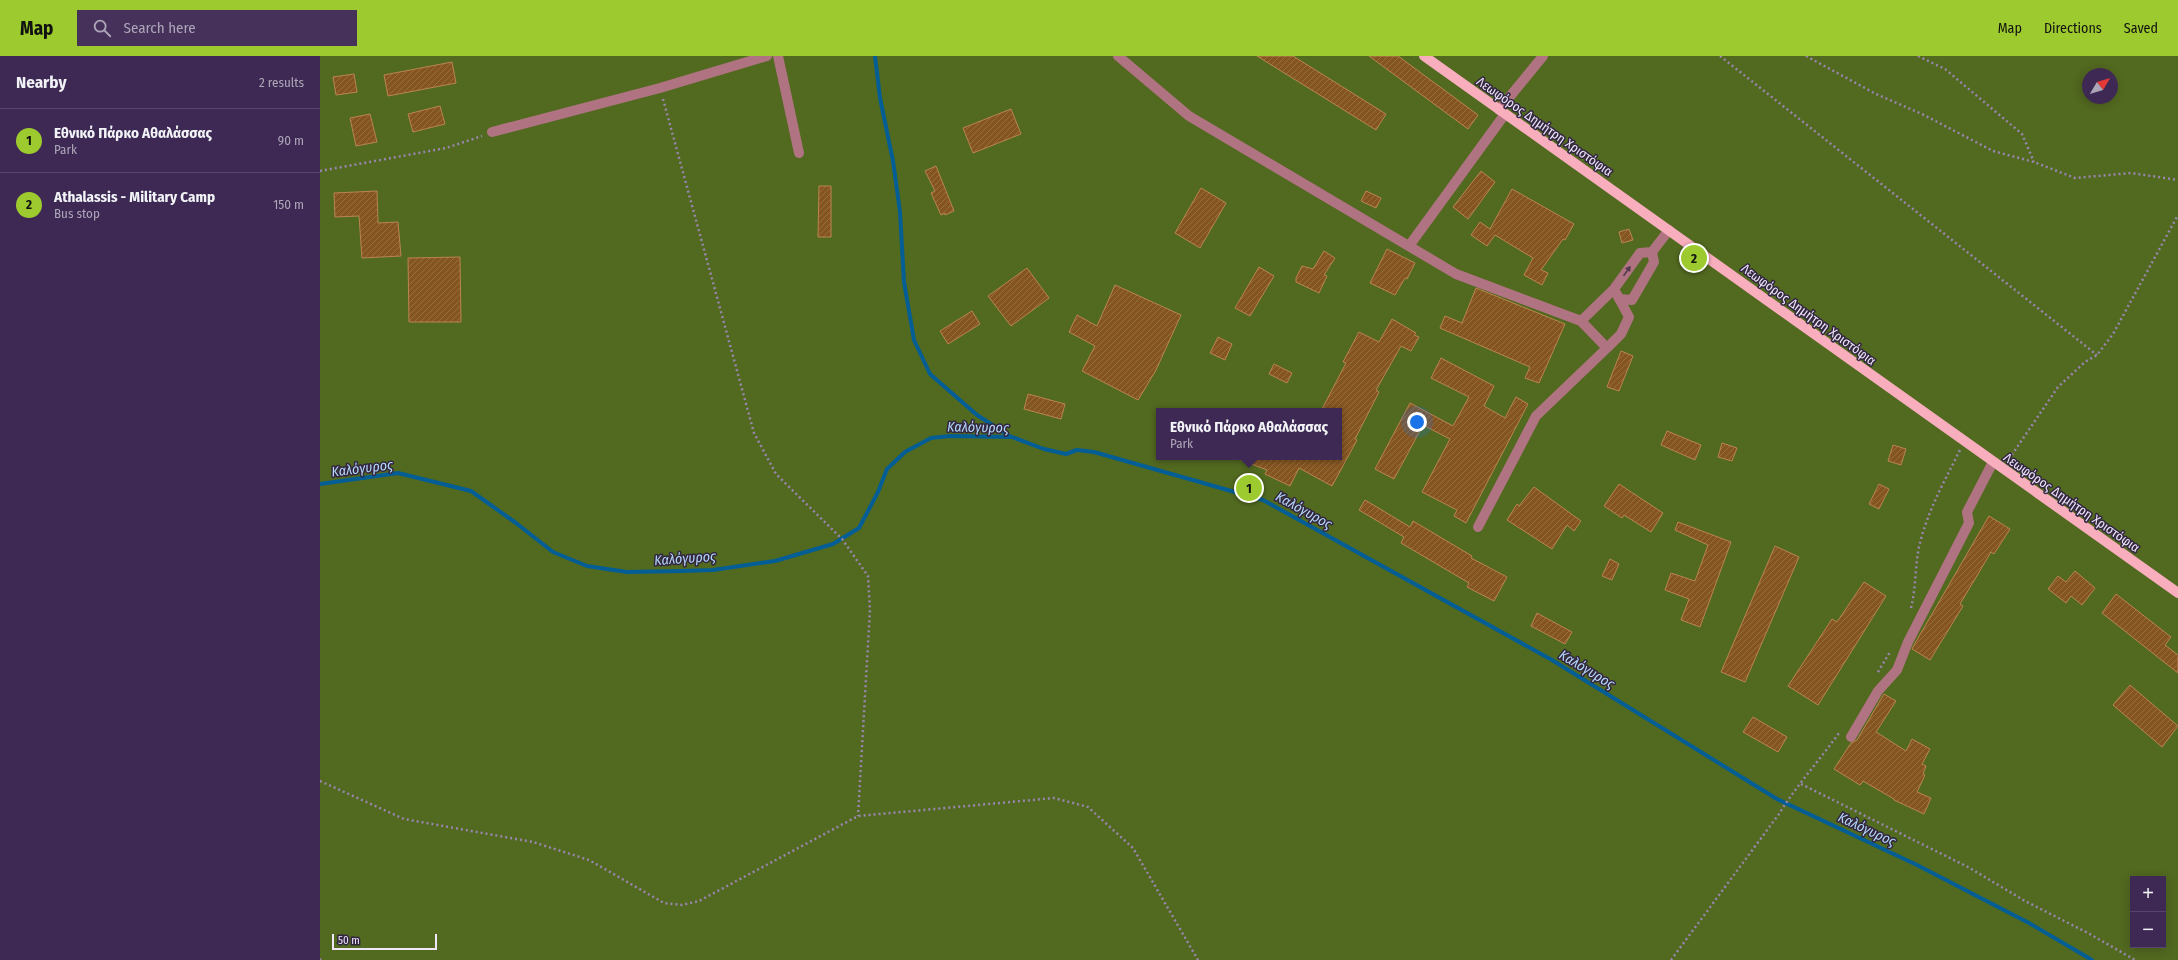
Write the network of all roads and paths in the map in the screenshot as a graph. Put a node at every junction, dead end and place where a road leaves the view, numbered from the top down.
1 (767, 56) edge
2 (778, 56) edge
3 (1118, 56) edge
4 (1424, 56) edge
5 (1543, 56) edge
6 (1720, 56) edge
7 (1806, 56) edge
8 (1918, 56) edge
9 (660, 88) junction
10 (1502, 112) junction
11 (492, 132) joint
12 (799, 153) dead end
13 (2034, 162) junction
14 (320, 171) edge
15 (2178, 180) edge
16 (2178, 215) edge
17 (1669, 230) junction
18 (1409, 246) junction
19 (1652, 252) junction
20 (1614, 289) junction
21 (1620, 299) junction
22 (1581, 321) junction
23 (1607, 348) junction
24 (2097, 355) junction
25 (1964, 441) junction
26 (1993, 462) junction
27 (2002, 468) junction
28 (1478, 527) dead end
29 (2178, 593) edge
30 (1910, 610) dead end
31 (1891, 650) dead end
32 (1877, 674) dead end
33 (1842, 730) dead end
34 (1850, 738) dead end
35 (320, 781) edge
36 (1801, 784) junction
37 (858, 816) junction
38 (1198, 960) edge
39 (1671, 960) edge
40 (2135, 960) edge

1 - 9 lane
2 - 12 lane
3 - 18 lane
4 - 10 main road, Λεωφόρος Δημήτρη Χριστόφια
5 - 10 lane
6 - 24 path
7 - 13 path
8 - 13 path
9 - 11 lane
9 - 37 path
10 - 17 main road, Λεωφόρος Δημήτρη Χριστόφια
10 - 18 lane
11 - 14 path
13 - 15 path
16 - 24 path
17 - 19 lane
17 - 25 main road, Λεωφόρος Δημήτρη Χριστόφια
18 - 22 lane
20 -> 19 lane
19 - 21 lane
20 - 21 lane
20 - 22 lane
21 - 23 lane
22 - 23 lane
23 - 28 lane
24 - 27 path
25 - 26 main road, Λεωφόρος Δημήτρη Χριστόφια
25 - 30 path
26 - 27 main road, Λεωφόρος Δημήτρη Χριστόφια
26 - 34 lane
27 - 29 main road, Λεωφόρος Δημήτρη Χριστόφια
31 - 32 path
33 - 36 path
35 - 37 path
36 - 39 path
36 - 40 path
37 - 38 path

